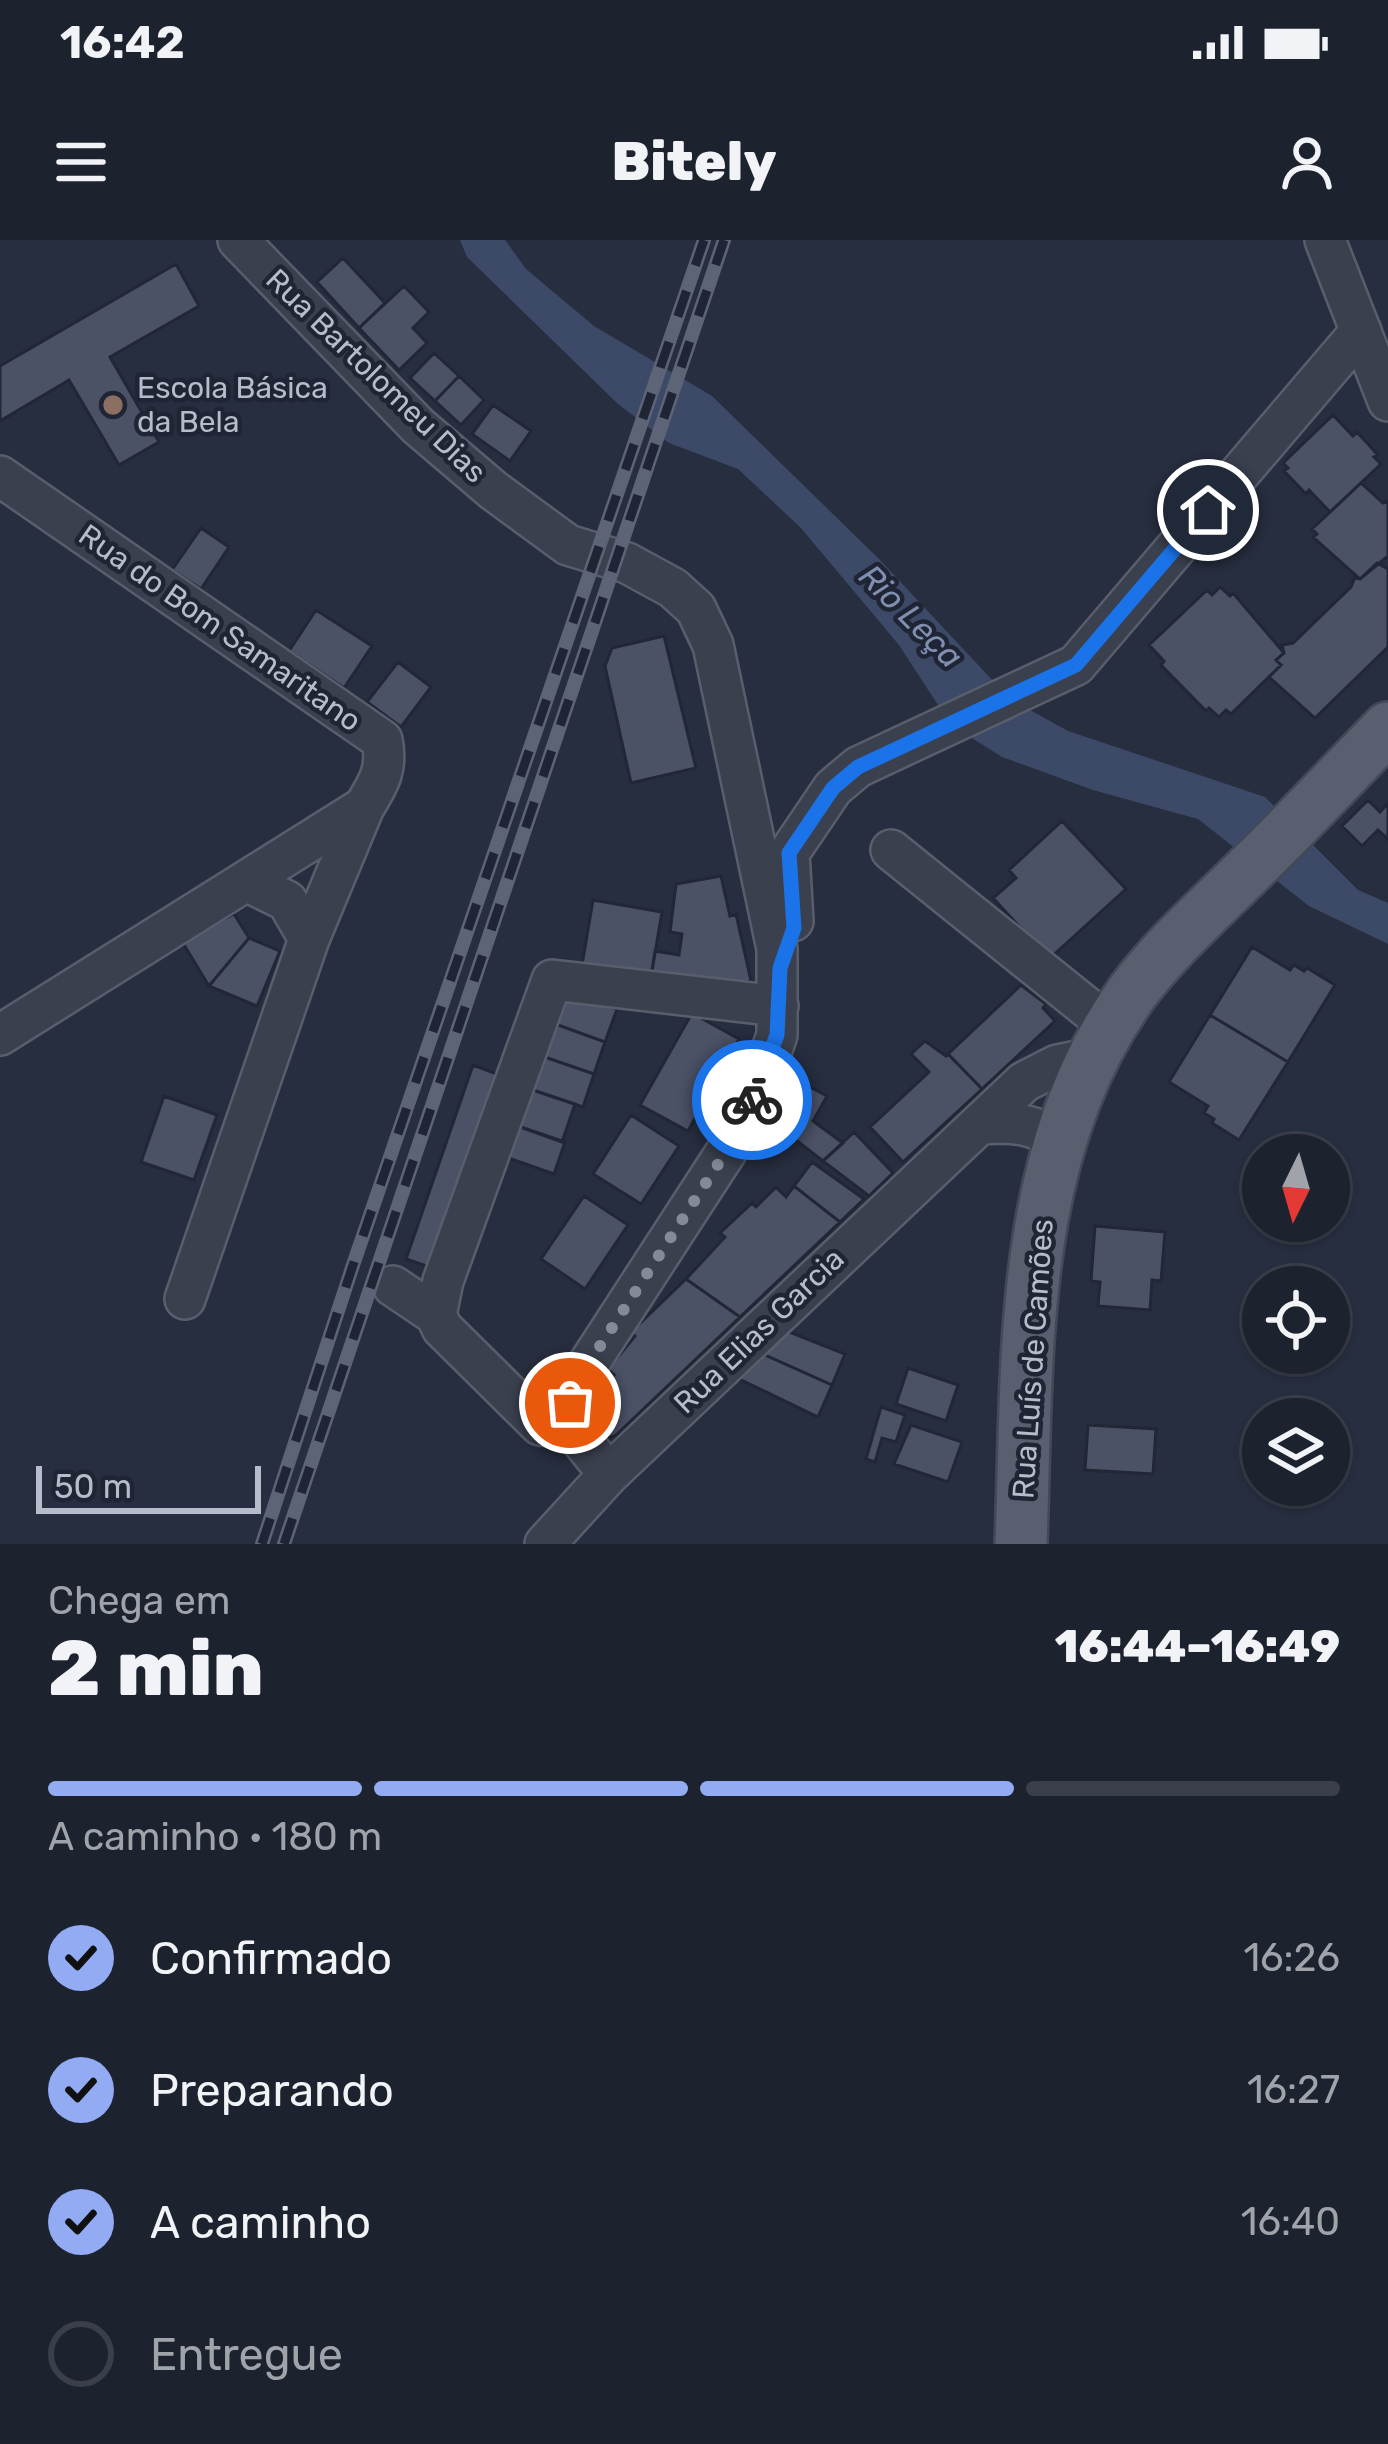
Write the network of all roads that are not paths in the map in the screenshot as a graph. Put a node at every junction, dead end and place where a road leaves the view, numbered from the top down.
1 (238, 240) edge
2 (1334, 243) edge
3 (1361, 332) junction
4 (1388, 400) edge
5 (0, 476) edge
6 (1388, 728) edge
7 (364, 807) junction
8 (892, 850) dead end
9 (246, 881) junction
10 (308, 939) junction
11 (779, 987) junction
12 (0, 1034) edge
13 (1102, 1042) junction
14 (980, 1124) junction
15 (1065, 1125) junction
16 (393, 1286) dead end
17 (185, 1299) dead end
18 (436, 1315) junction
19 (572, 1428) junction
20 (609, 1474) junction
21 (550, 1541) edge
22 (1021, 1544) edge

1 - 11 street, Rua Bartolomeu Dias
2 - 3 street
3 - 4 street
3 - 11 street
5 - 7 street, Rua do Bom Samaritano
6 - 13 main road
7 - 9 street
7 - 10 street
8 - 13 street
9 - 10 street
9 - 12 street
10 - 17 street
11 - 18 street
11 - 19 street, Rua Bartolomeu Dias
13 - 14 street, Rua Elias Garcia
13 - 15 main road
14 - 15 street
14 - 20 street, Rua Elias Garcia
15 - 22 main road, Rua Luís de Camões
16 - 18 street
18 - 19 street
19 - 20 street
20 - 21 street, Rua Elias Garcia

